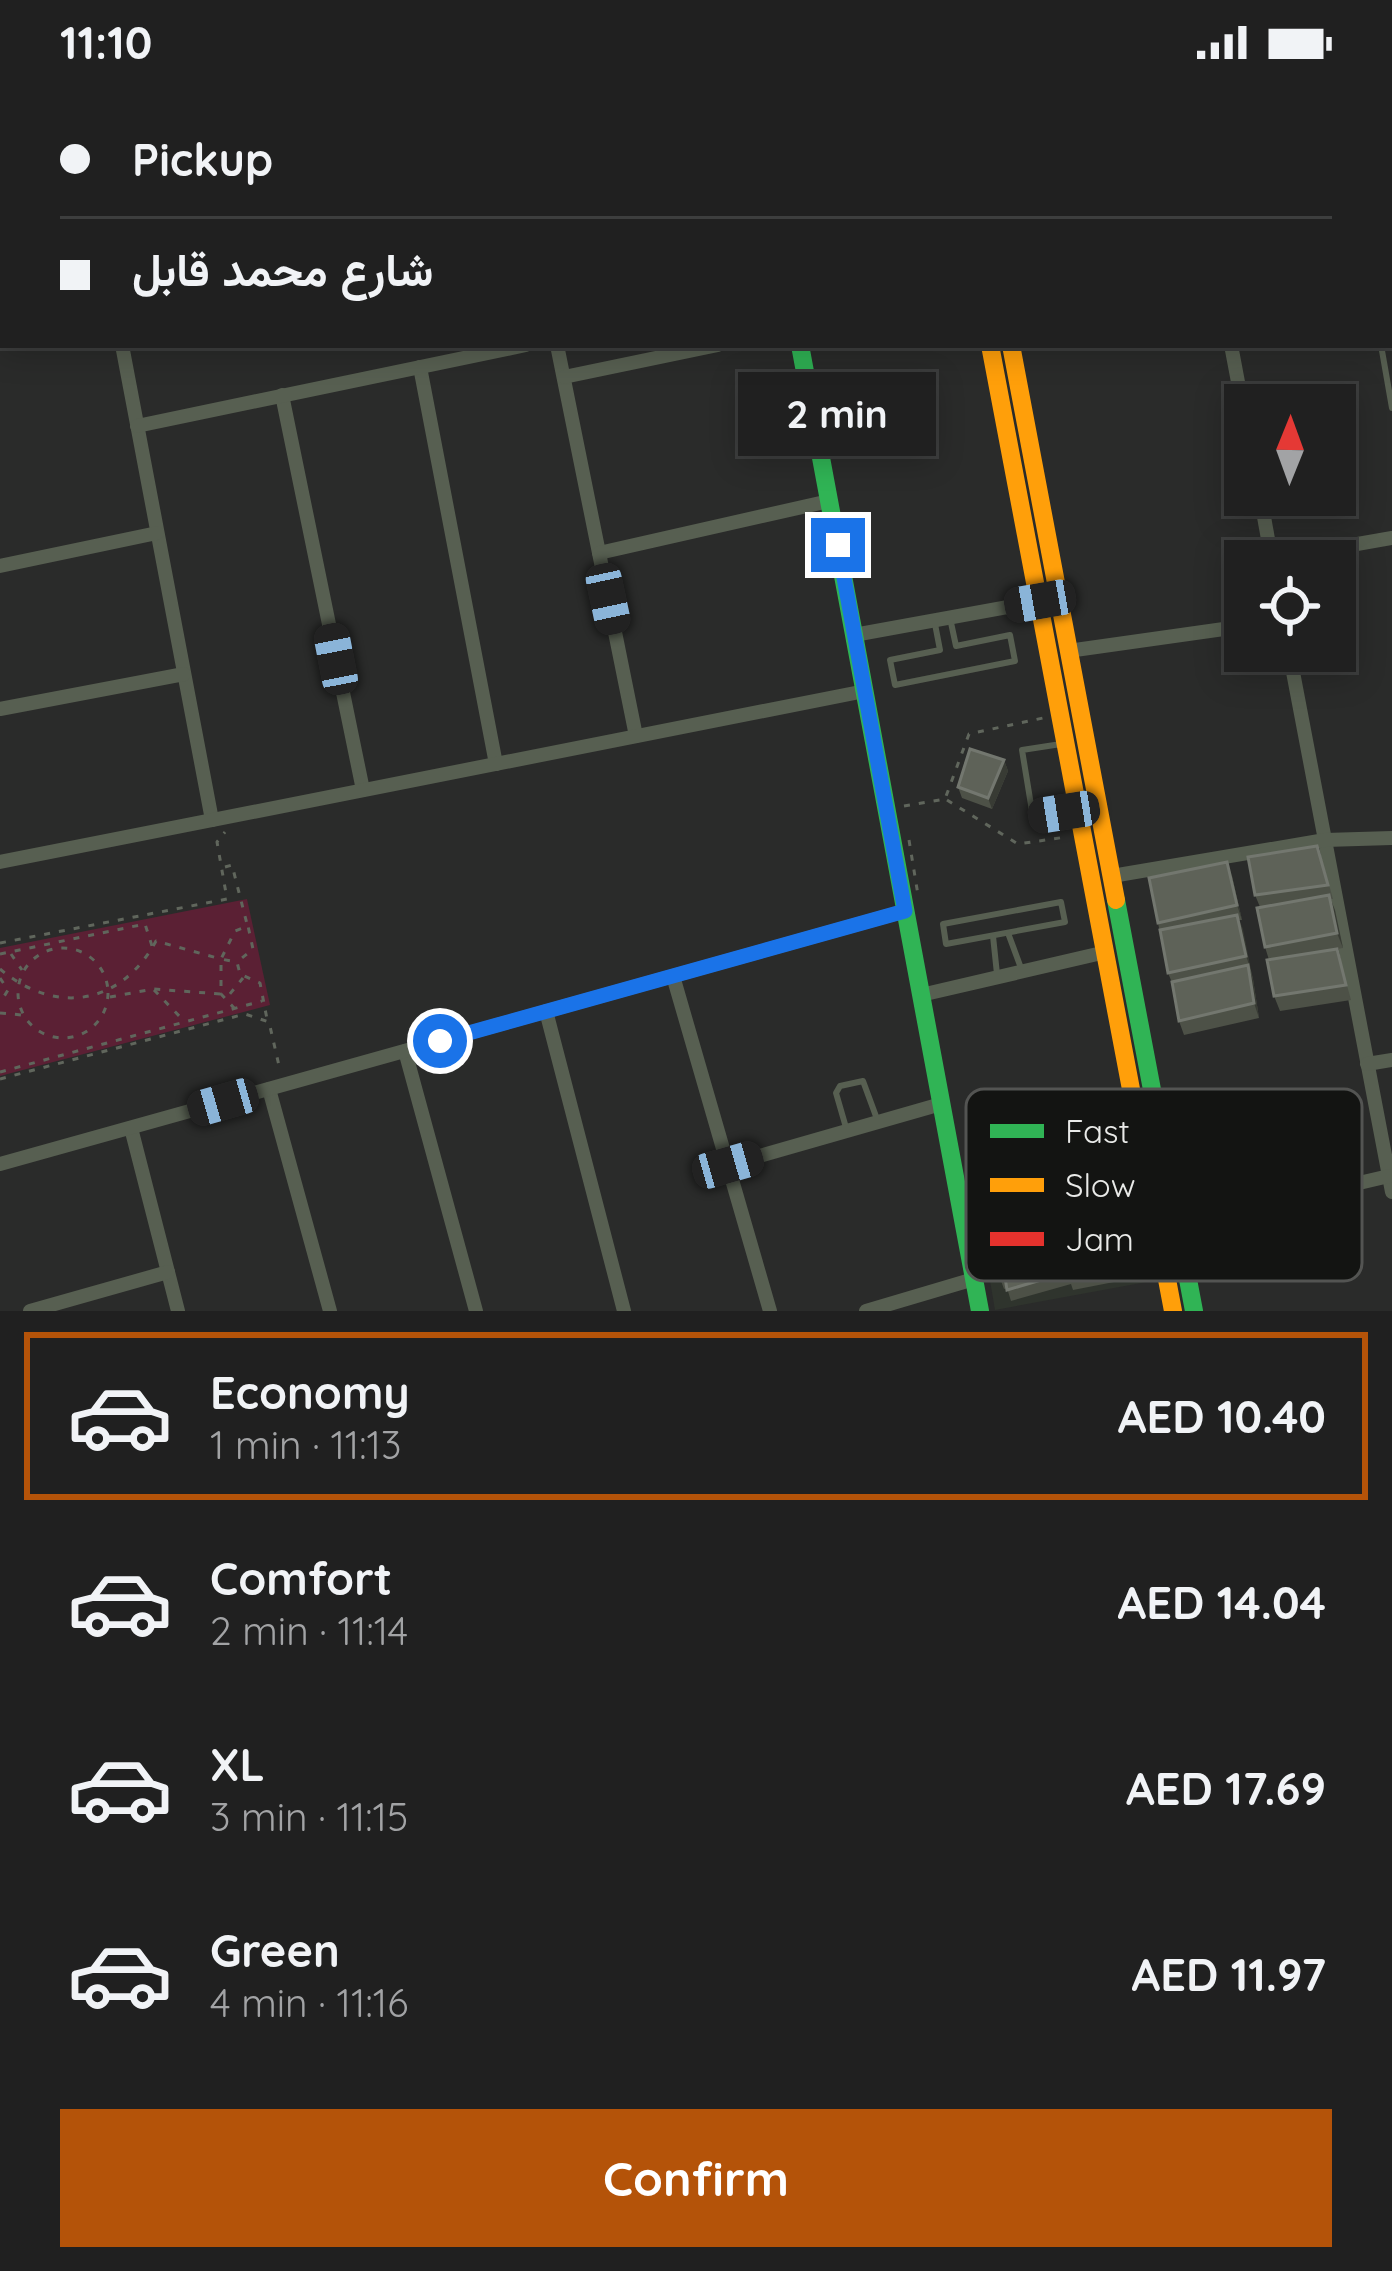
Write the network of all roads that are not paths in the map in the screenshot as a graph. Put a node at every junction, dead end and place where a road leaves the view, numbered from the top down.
1 (123, 348) edge
2 (512, 348) edge
3 (558, 348) edge
4 (695, 348) edge
5 (801, 348) edge
6 (991, 348) edge
7 (1012, 348) edge
8 (1232, 348) edge
9 (1382, 348) edge
10 (420, 367) junction
11 (564, 377) junction
12 (1238, 384) edge
13 (282, 395) junction
14 (1392, 408) edge
15 (137, 426) junction
16 (829, 501) junction
17 (158, 533) junction
18 (1392, 538) edge
19 (1356, 545) edge
20 (599, 553) junction
21 (0, 566) edge
22 (1040, 601) junction
23 (942, 619) junction
24 (1224, 629) edge
25 (854, 634) junction
26 (956, 646) junction
27 (940, 650) junction
28 (1068, 651) junction
29 (1293, 672) edge
30 (184, 674) junction
31 (865, 691) junction
32 (0, 709) edge
33 (636, 736) junction
34 (1066, 743) junction
35 (496, 764) junction
36 (362, 790) junction
37 (1079, 809) junction
38 (212, 820) junction
39 (1392, 838) edge
40 (1325, 840) junction
41 (0, 862) edge
42 (1112, 876) junction
43 (905, 911) junction
44 (1007, 933) junction
45 (994, 936) junction
46 (1106, 952) junction
47 (1023, 971) junction
48 (673, 976) junction
49 (997, 977) junction
50 (921, 995) junction
51 (546, 1012) junction
52 (405, 1051) junction
53 (1392, 1060) edge
54 (1367, 1064) junction
55 (269, 1089) junction
56 (1142, 1089) edge
57 (1142, 1089) edge
58 (941, 1104) junction
59 (878, 1122) junction
60 (130, 1128) junction
61 (847, 1131) junction
62 (0, 1164) edge
63 (728, 1165) junction
64 (1390, 1184) edge
65 (966, 1237) edge
66 (168, 1272) junction
67 (967, 1281) edge
68 (974, 1281) edge
69 (1169, 1281) edge
70 (1189, 1281) edge
71 (30, 1311) edge
72 (178, 1311) edge
73 (329, 1311) edge
74 (476, 1311) edge
75 (624, 1311) edge
76 (770, 1311) edge
77 (866, 1311) edge
78 (980, 1311) edge
79 (1173, 1311) edge
80 (1194, 1311) edge

1 - 15 street
2 - 10 street
3 - 11 street
4 - 11 street
5 - 16 street
6 - 22 street
7 - 28 street
8 - 12 street
9 - 14 lane
10 - 13 street
10 - 35 street
11 - 20 street
13 - 15 street
13 - 36 street
15 - 17 street
16 - 20 street
16 - 25 street
17 - 21 street
17 - 30 street
18 - 19 street
20 - 33 street
22 - 23 street
22 - 34 street
23 - 25 street
23 - 26 lane
23 - 27 lane
24 - 28 street
25 - 31 street
26 - 27 lane
26 - 27 lane
28 - 42 street
29 - 40 street
30 - 32 street
30 - 38 street
31 - 33 street
31 - 43 street
33 - 35 street
34 - 37 street
34 - 37 lane
35 - 36 street
36 - 38 street
37 - 46 street
38 - 41 street
39 - 40 street
40 - 42 street
40 - 54 street
42 - 56 street
43 - 48 street
43 - 50 street
44 - 45 lane
44 - 45 lane
44 - 47 lane
45 - 49 lane
46 - 47 street
46 - 57 street
47 - 49 street
48 - 51 street
48 - 63 street
49 - 50 street
50 - 58 street
51 - 52 street
51 - 75 street
52 - 55 street
52 - 74 street
53 - 54 street
54 - 64 street
55 - 60 street
55 - 73 street
58 - 59 street
58 - 65 street
59 - 61 street
59 - 61 lane
60 - 62 street
60 - 66 street
61 - 63 street
63 - 76 street
66 - 71 street
66 - 72 street
67 - 77 street
68 - 78 street
69 - 79 street
70 - 80 street

